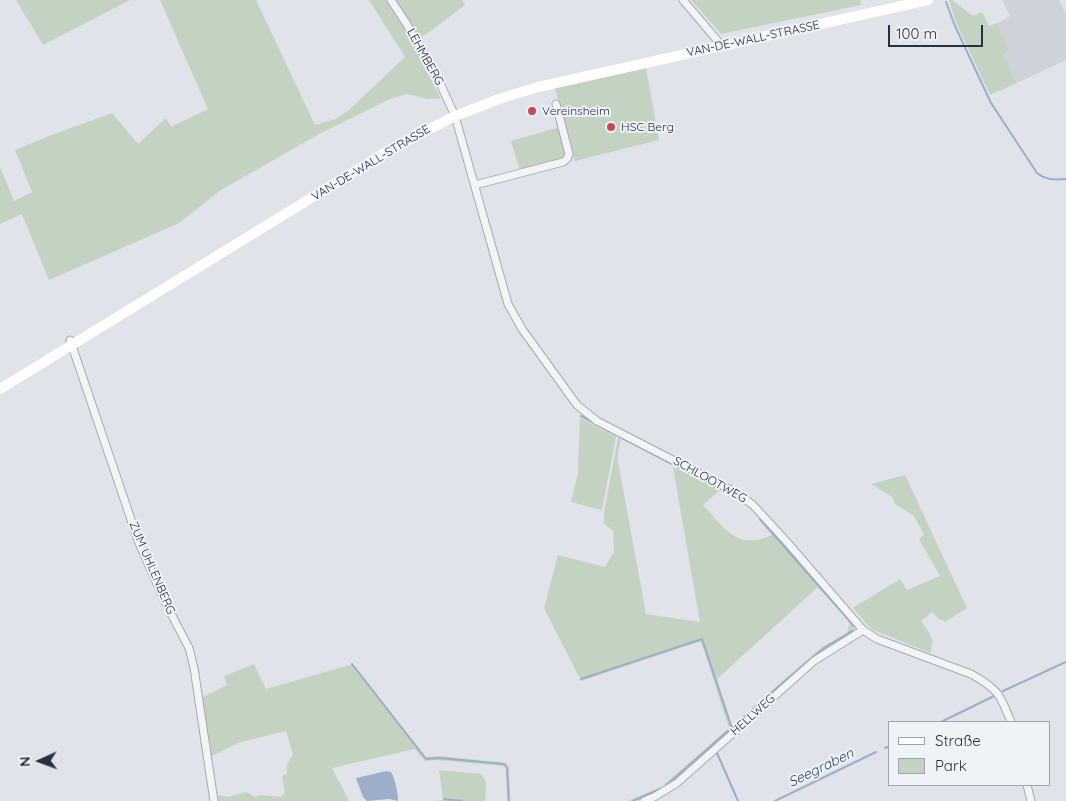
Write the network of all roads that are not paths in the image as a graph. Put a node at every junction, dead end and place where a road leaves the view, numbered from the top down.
1 (390, 0) edge
2 (683, 0) edge
3 (928, 0) edge
4 (722, 46) junction
5 (556, 104) dead end
6 (455, 116) junction
7 (475, 185) junction
8 (71, 343) junction
9 (0, 390) edge
10 (863, 630) junction
11 (1011, 721) edge
12 (1027, 786) edge
13 (214, 801) edge
14 (644, 801) edge
15 (1031, 801) edge

1 - 6 street, LEHMBERG
2 - 4 street
3 - 4 main road, VAN-DE-WALL-STRASSE
4 - 6 main road, VAN-DE-WALL-STRASSE
5 - 7 street
6 - 7 street, SCHLOOTWEG
6 - 8 main road, VAN-DE-WALL-STRASSE
7 - 10 street, SCHLOOTWEG
8 - 9 main road, VAN-DE-WALL-STRASSE
8 - 13 street, ZUM UHLENBERG
10 - 11 street, SCHLOOTWEG
10 - 14 street, HELLWEG
12 - 15 street

